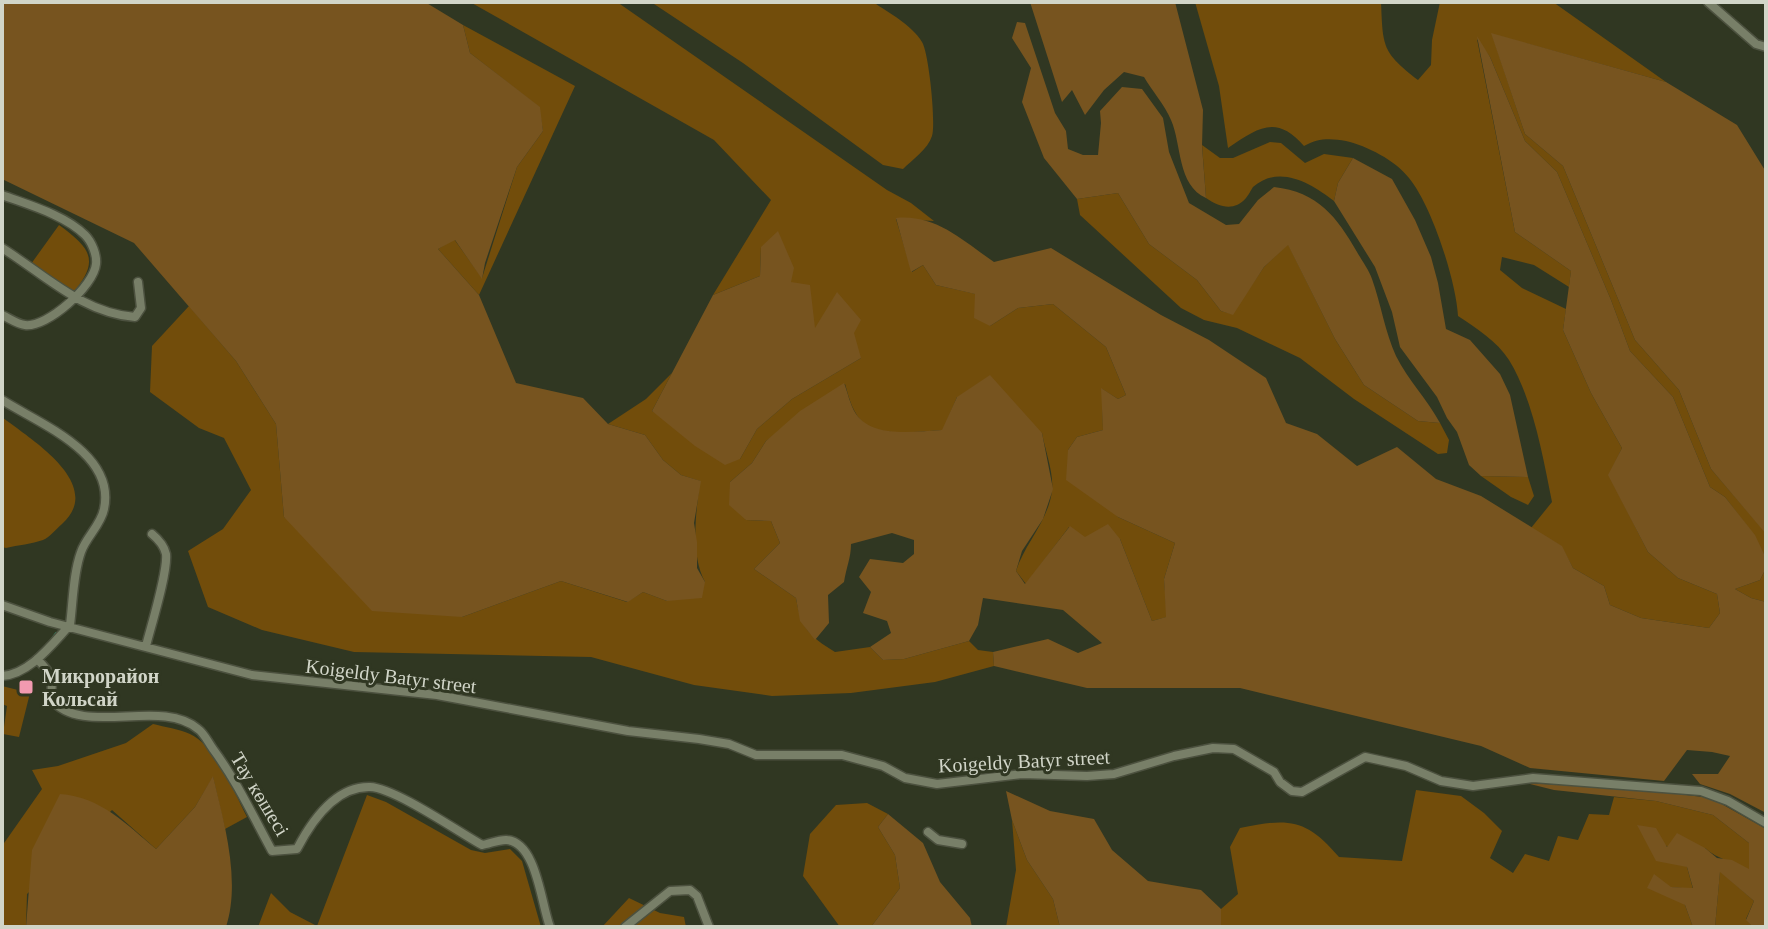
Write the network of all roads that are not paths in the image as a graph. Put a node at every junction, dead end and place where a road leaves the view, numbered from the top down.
1 (1708, 2) edge
2 (1766, 47) edge
3 (2, 195) edge
4 (2, 248) edge
5 (138, 282) dead end
6 (74, 297) junction
7 (2, 315) edge
8 (2, 400) edge
9 (152, 534) dead end
10 (2, 605) edge
11 (70, 625) junction
12 (146, 646) junction
13 (37, 659) junction
14 (2, 676) edge
15 (1766, 823) edge
16 (928, 832) dead end
17 (962, 844) dead end
18 (550, 927) edge
19 (625, 927) edge
20 (709, 927) edge

1 - 2 street
3 - 6 street
4 - 6 street
5 - 6 street
6 - 7 street
8 - 11 street
9 - 12 street
10 - 11 street, Koigeldy Batyr street
11 - 12 street, Koigeldy Batyr street
11 - 13 street
12 - 15 street, Koigeldy Batyr street
13 - 14 street
13 - 18 street, Тау көшесі
16 - 17 street
19 - 20 street

